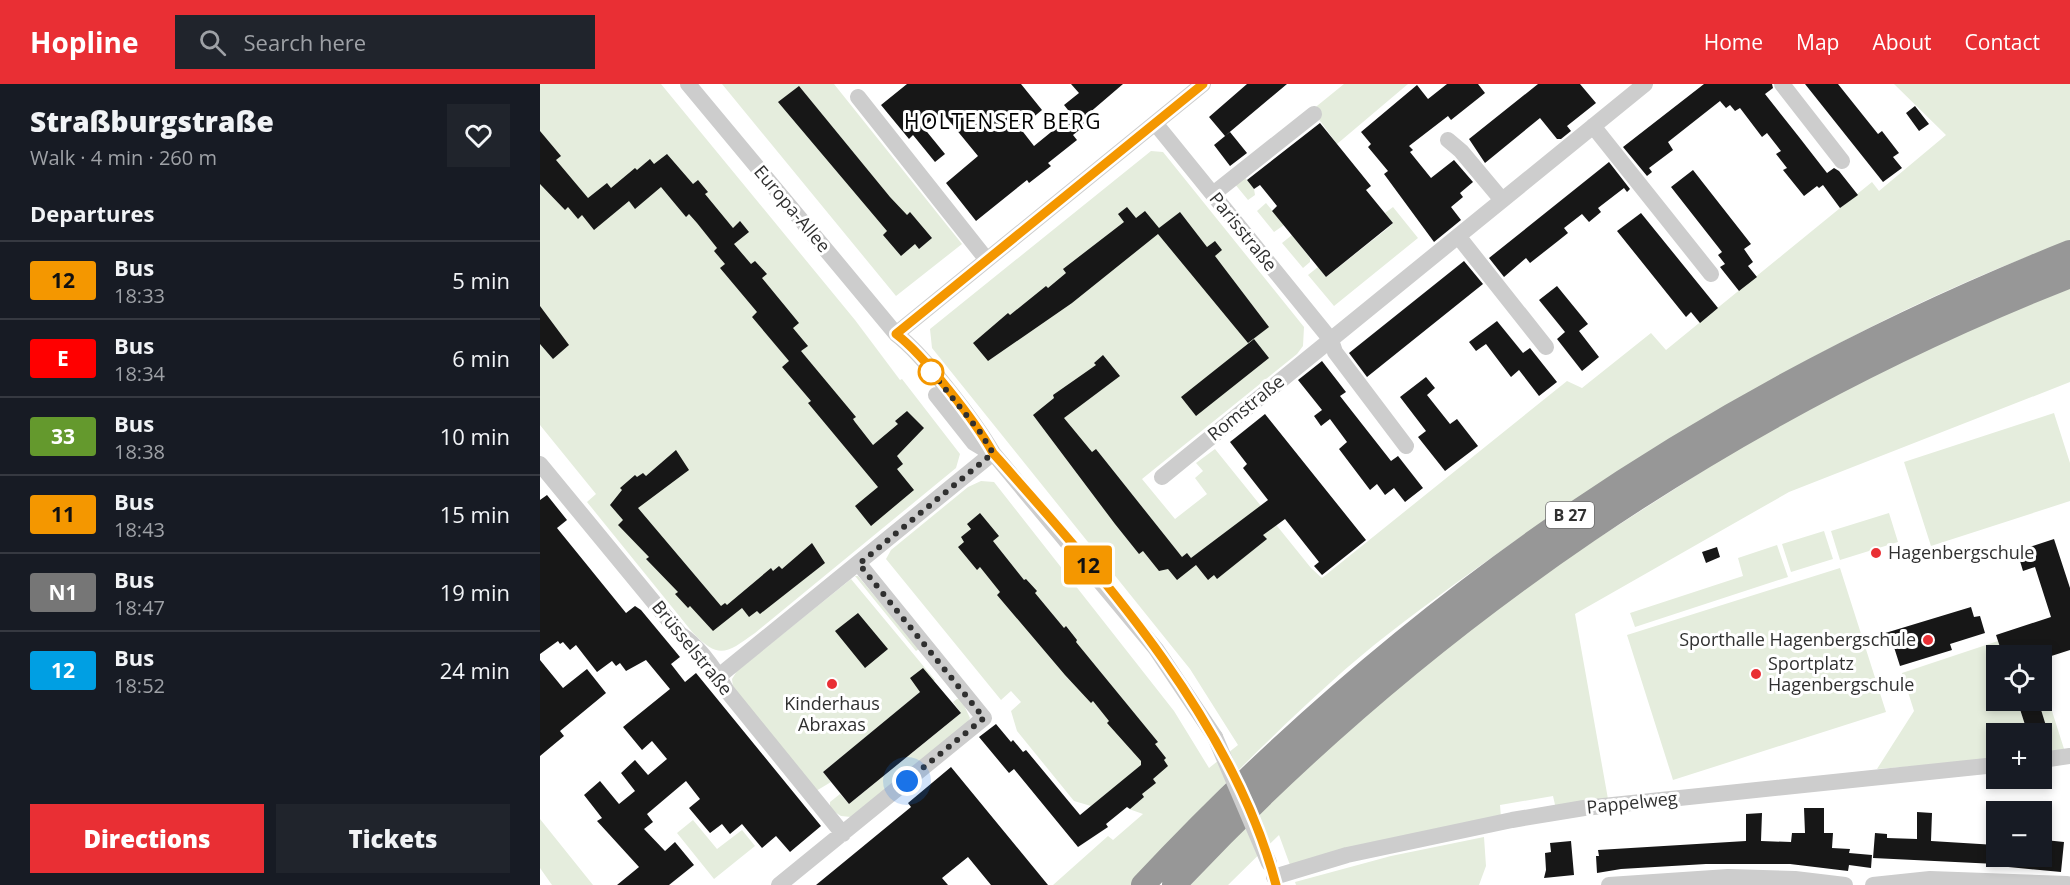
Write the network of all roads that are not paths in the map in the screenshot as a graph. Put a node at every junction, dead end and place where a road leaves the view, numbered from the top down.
1 (688, 84) edge
2 (1203, 84) edge
3 (1645, 84) edge
4 (1782, 84) edge
5 (858, 97) dead end
6 (1314, 114) dead end
7 (1155, 123) junction
8 (1593, 126) junction
9 (1448, 140) dead end
10 (1842, 161) dead end
11 (1213, 194) junction
12 (1502, 200) junction
13 (1458, 236) junction
14 (2070, 252) edge
15 (987, 260) junction
16 (1711, 274) dead end
17 (2070, 276) edge
18 (896, 334) junction
19 (1331, 340) junction
20 (1546, 347) dead end
21 (1406, 446) dead end
22 (993, 453) junction
23 (540, 464) edge
24 (1162, 477) dead end
25 (859, 564) junction
26 (719, 676) junction
27 (2070, 756) edge
28 (2052, 759) edge
29 (1986, 766) edge
30 (843, 834) junction
31 (1273, 875) edge
32 (1905, 883) edge
33 (2067, 884) edge
34 (779, 885) edge
35 (1143, 885) edge
36 (1174, 885) edge
37 (1610, 885) edge
38 (1845, 885) edge
39 (1873, 885) edge

1 - 18 street, Europa-Allee
2 - 7 street
3 - 8 street, Romstraße
4 - 10 street
5 - 15 street
6 - 11 street
7 - 11 street, Parisstraße
7 - 15 street
8 - 12 street, Romstraße
8 - 16 street
9 - 12 street
11 - 19 street, Parisstraße
12 - 13 street, Romstraße
13 - 19 street, Romstraße
13 - 20 street
14 - 35 highway, B 27
15 - 18 street
17 - 36 highway, B 27
18 - 22 street, Europa-Allee
19 - 21 street
19 - 24 street, Romstraße
22 - 25 street
22 - 31 street, Europa-Allee, bridge
23 - 26 street, Brüsselstraße
25 - 26 street
25 - 30 street
26 - 30 street, Brüsselstraße
27 - 28 street
29 - 31 street, Pappelweg
30 - 34 street
32 - 33 street
32 - 39 street
37 - 38 street

